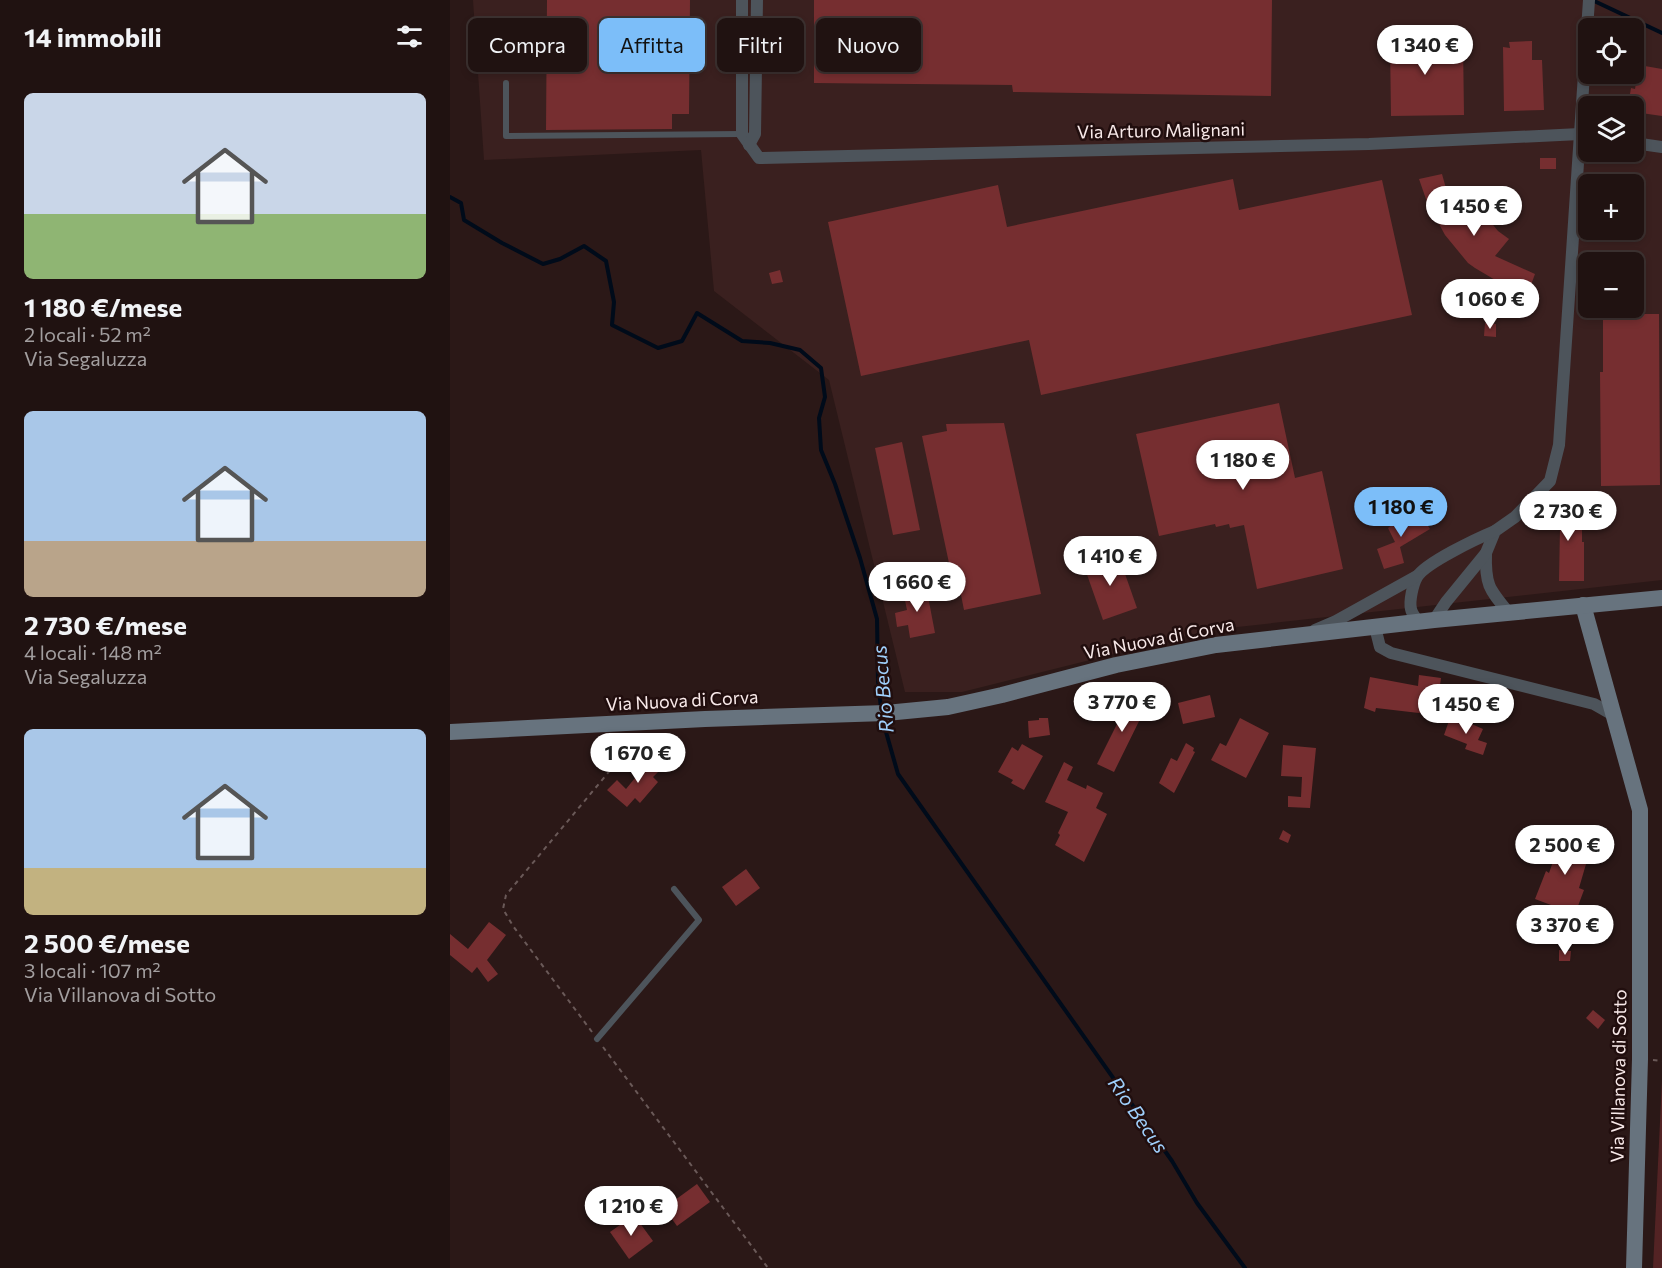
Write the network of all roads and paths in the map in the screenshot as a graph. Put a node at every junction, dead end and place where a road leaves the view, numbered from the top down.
1 (741, 0) edge
2 (757, 0) edge
3 (1589, 0) edge
4 (506, 83) dead end
5 (1585, 96) edge
6 (742, 134) junction
7 (1578, 135) edge
8 (1644, 144) edge
9 (749, 145) junction
10 (1662, 147) edge
11 (1582, 162) edge
12 (1495, 531) junction
13 (1486, 553) junction
14 (1417, 576) junction
15 (1662, 598) edge
16 (1583, 605) junction
17 (1509, 613) junction
18 (1426, 621) junction
19 (1375, 627) junction
20 (1305, 635) junction
21 (1615, 716) junction
22 (651, 722) junction
23 (450, 732) edge
24 (674, 889) dead end
25 (597, 1039) junction
26 (768, 1268) edge
27 (1634, 1268) edge

1 - 6 street
2 - 9 street
3 - 5 street
4 - 6 lane
6 - 9 street, Via Arturo Malignani
7 - 9 street, Via Arturo Malignani
8 - 10 street
11 - 12 street
12 - 13 street
12 - 14 street
13 - 17 street
13 - 18 street
14 - 18 street
14 - 20 street
15 - 16 main road, Via Nuova di Corva
16 - 17 main road, Via Nuova di Corva
16 - 21 main road, Via Villanova di Sotto
17 - 18 main road, Via Nuova di Corva
18 - 19 main road, Via Nuova di Corva
19 - 20 main road, Via Nuova di Corva
19 - 21 street
20 - 22 main road, Via Nuova di Corva
21 - 27 main road, Via Villanova di Sotto
22 - 23 main road, Via Nuova di Corva
22 - 25 path
24 - 25 lane
25 - 26 path

